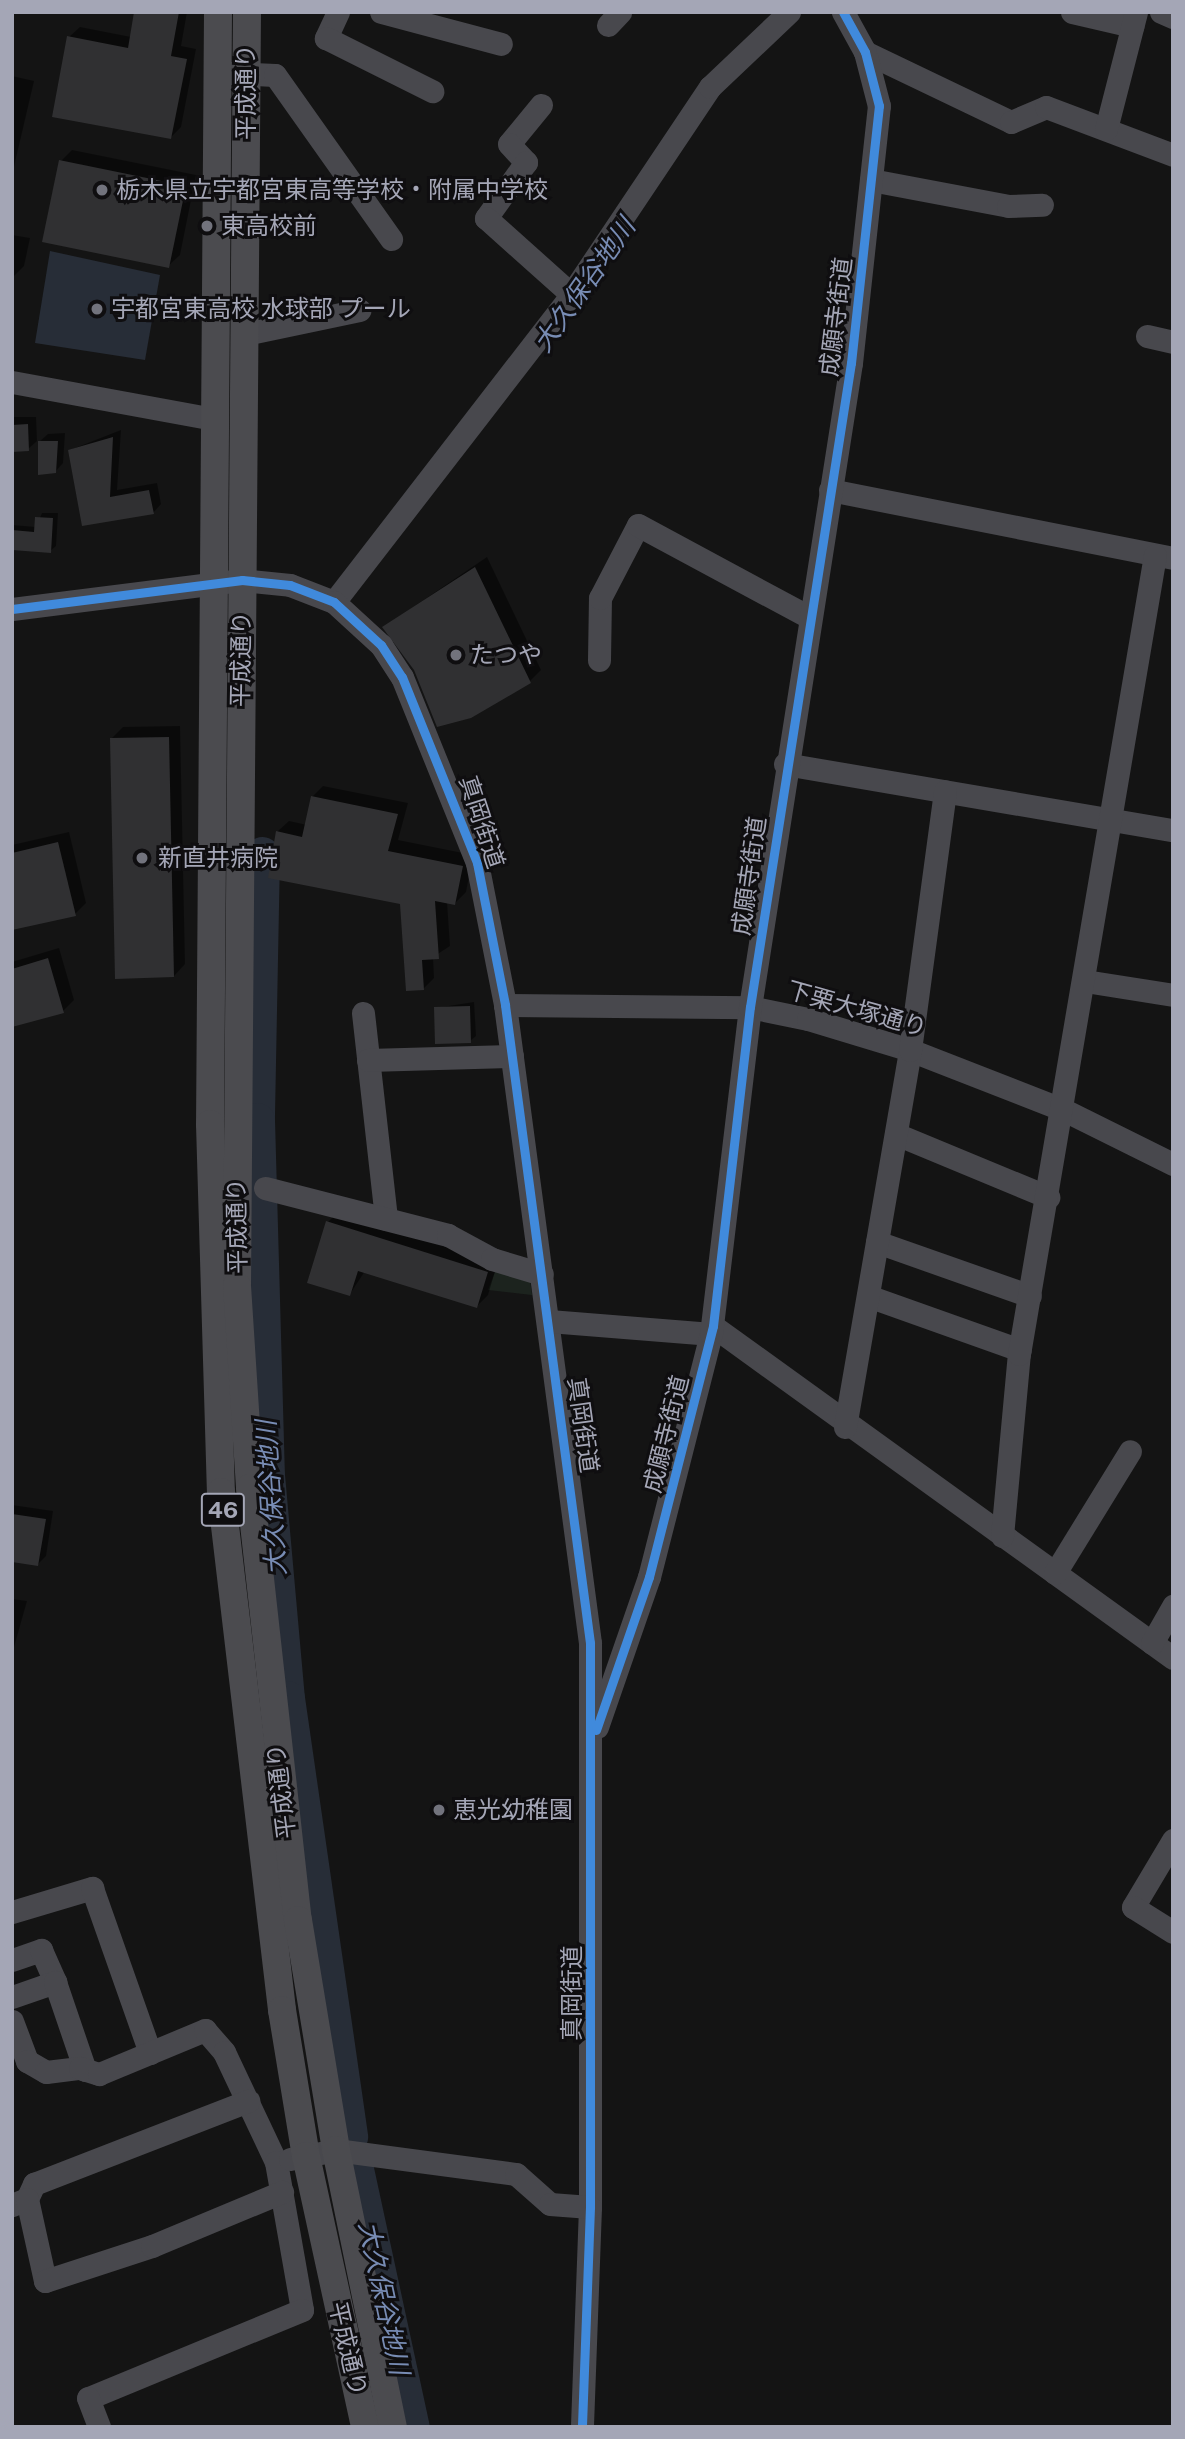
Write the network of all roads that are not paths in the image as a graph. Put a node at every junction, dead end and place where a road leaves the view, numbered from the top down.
1 (218, 12) edge
2 (247, 12) edge
3 (338, 12) edge
4 (381, 12) edge
5 (843, 12) edge
6 (1072, 12) edge
7 (1161, 12) edge
8 (776, 16) edge
9 (1173, 17) edge
10 (1134, 19) edge
11 (501, 44) dead end
12 (865, 52) junction
13 (246, 72) junction
14 (217, 73) junction
15 (432, 91) dead end
16 (541, 105) dead end
17 (1106, 129) junction
18 (1173, 155) edge
19 (871, 180) junction
20 (1042, 205) dead end
21 (391, 239) dead end
22 (571, 294) junction
23 (359, 310) dead end
24 (245, 334) junction
25 (1147, 336) dead end
26 (1173, 342) edge
27 (12, 382) edge
28 (214, 419) junction
29 (830, 491) junction
30 (1164, 556) edge
31 (242, 580) junction
32 (212, 582) junction
33 (334, 602) junction
34 (12, 609) edge
35 (809, 617) junction
36 (599, 660) dead end
37 (785, 764) junction
38 (945, 791) junction
39 (1111, 819) junction
40 (1173, 830) edge
41 (1084, 981) junction
42 (1173, 995) edge
43 (505, 1005) junction
44 (750, 1007) junction
45 (363, 1013) dead end
46 (910, 1050) junction
47 (512, 1056) junction
48 (368, 1060) junction
49 (1064, 1110) junction
50 (896, 1134) junction
51 (1173, 1164) edge
52 (265, 1188) dead end
53 (1048, 1197) junction
54 (386, 1219) junction
55 (877, 1242) junction
56 (542, 1274) junction
57 (868, 1296) junction
58 (1030, 1296) junction
59 (549, 1321) junction
60 (712, 1330) junction
61 (1020, 1350) junction
62 (845, 1427) junction
63 (1130, 1451) dead end
64 (1002, 1536) junction
65 (1055, 1573) junction
66 (1173, 1606) edge
67 (1152, 1643) junction
68 (1173, 1658) edge
69 (592, 1741) junction
70 (1173, 1840) edge
71 (12, 1912) edge
72 (1173, 1932) edge
73 (12, 1960) edge
74 (55, 1982) junction
75 (12, 1997) edge
76 (12, 2021) edge
77 (150, 2053) junction
78 (86, 2070) junction
79 (248, 2101) junction
80 (336, 2150) junction
81 (306, 2156) junction
82 (276, 2162) junction
83 (282, 2192) junction
84 (20, 2202) edge
85 (590, 2207) junction
86 (99, 2427) edge
87 (365, 2427) edge
88 (393, 2427) edge
89 (582, 2427) edge

1 - 14 main road, 平成通り / 46
2 - 13 main road, 平成通り / 46
3 - 15 street
4 - 11 street
5 - 12 street, 成願寺街道
6 - 10 street
7 - 9 street
8 - 22 street
10 - 17 street
12 - 17 street
12 - 19 street, 成願寺街道
13 - 14 street
13 - 21 street
13 - 24 main road, 平成通り / 46
14 - 28 main road, 平成通り / 46
16 - 22 street
17 - 18 street
19 - 20 street
19 - 29 street, 成願寺街道
22 - 33 street
23 - 24 street
24 - 31 main road, 平成通り / 46
25 - 26 street
27 - 28 street
28 - 32 main road, 平成通り / 46
29 - 30 street
29 - 35 street, 成願寺街道
30 - 39 street
31 - 32 street, 真岡街道
31 - 33 street, 真岡街道
31 - 80 main road, 平成通り / 46
32 - 34 street, 真岡街道
32 - 81 main road, 平成通り / 46
33 - 43 street, 真岡街道
35 - 36 street
35 - 37 street, 成願寺街道
37 - 38 street
37 - 44 street, 成願寺街道
38 - 39 street
38 - 46 street
39 - 40 street
39 - 41 street
41 - 42 street
41 - 49 street
43 - 44 street, 下栗大塚通り
43 - 47 street, 真岡街道
44 - 46 street, 下栗大塚通り
44 - 60 street, 成願寺街道
45 - 48 street
46 - 49 street, 下栗大塚通り
46 - 50 street
47 - 48 street
47 - 56 street, 真岡街道
48 - 54 street
49 - 51 street, 下栗大塚通り
49 - 53 street
50 - 53 street
50 - 55 street
52 - 54 street
53 - 58 street
54 - 56 street
55 - 57 street
55 - 58 street
56 - 59 street, 真岡街道
57 - 61 street
57 - 62 street
58 - 61 street
59 - 60 street
59 - 69 street, 真岡街道
60 - 62 street
60 - 69 street, 成願寺街道
61 - 64 street
62 - 64 street
63 - 65 street
64 - 65 street
65 - 67 street
66 - 67 street
67 - 68 street
69 - 85 street, 真岡街道
70 - 72 street
71 - 77 street
73 - 74 street
74 - 75 street
74 - 78 street
76 - 78 street
77 - 78 street
77 - 79 street
79 - 82 street
79 - 84 street
80 - 81 street
80 - 85 street
80 - 88 main road, 平成通り / 46
81 - 82 street
81 - 87 main road, 平成通り / 46
82 - 83 street
83 - 84 street
83 - 86 street
85 - 89 street, 真岡街道

